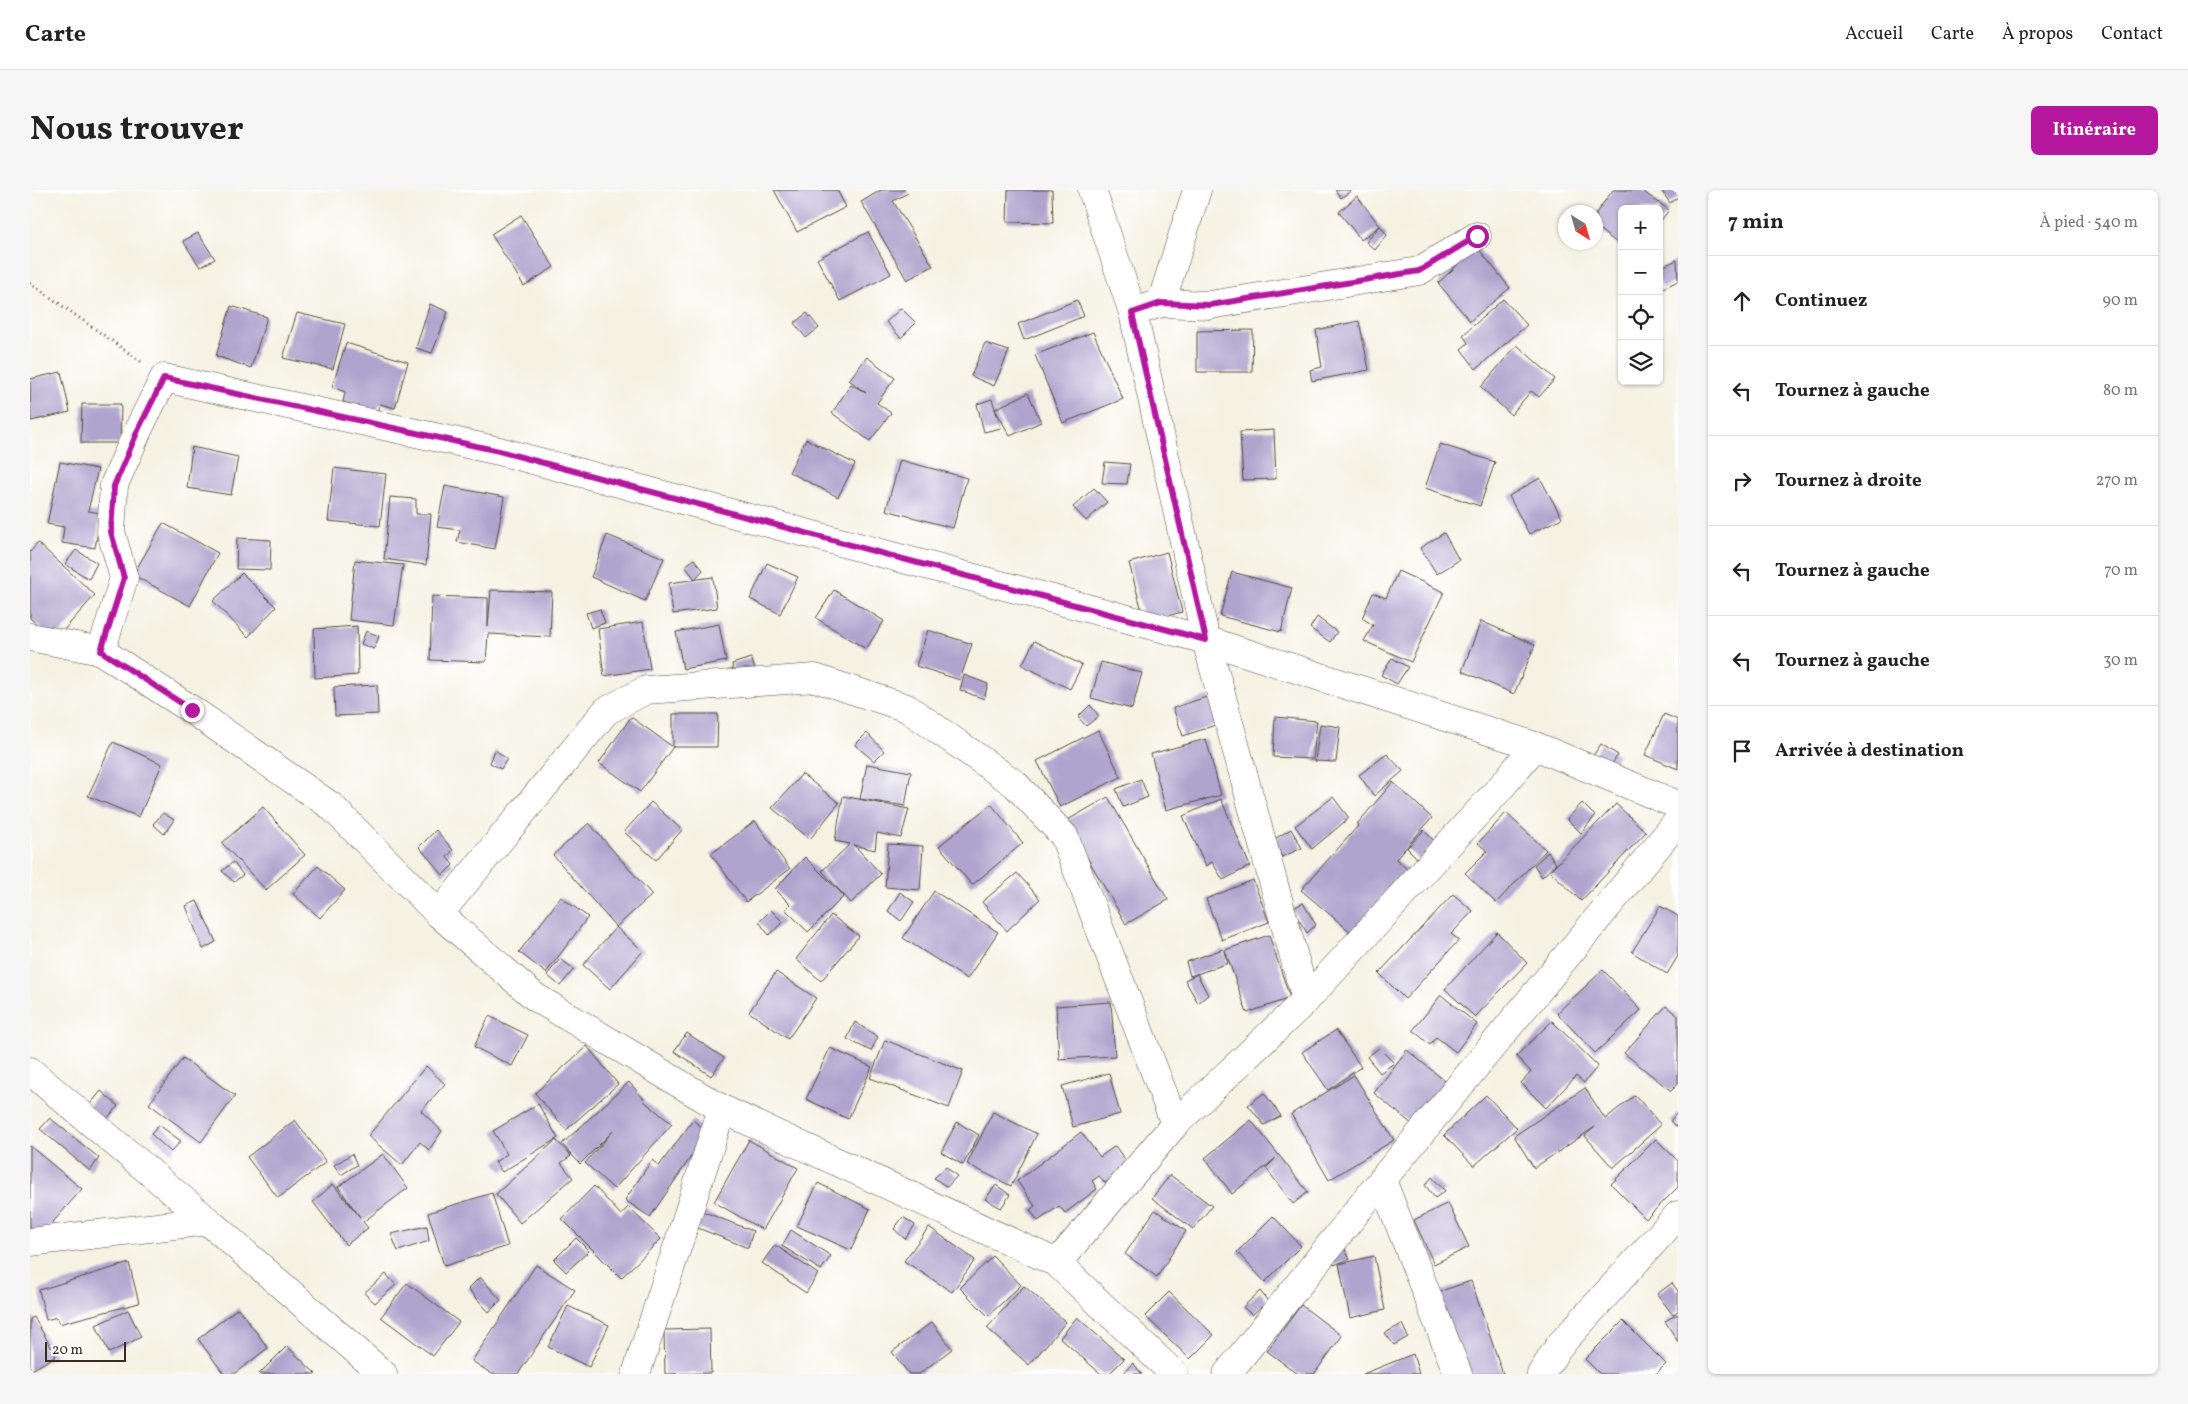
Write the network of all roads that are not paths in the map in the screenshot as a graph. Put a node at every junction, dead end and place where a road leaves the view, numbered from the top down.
1 (1092, 190) edge
2 (1197, 190) edge
3 (1477, 236) dead end
4 (1161, 303) junction
5 (1132, 313) junction
6 (30, 638) edge
7 (1206, 640) junction
8 (101, 651) junction
9 (1535, 746) junction
10 (1678, 805) edge
11 (1678, 821) edge
12 (439, 914) junction
13 (1306, 1000) junction
14 (30, 1071) edge
15 (722, 1109) junction
16 (1175, 1124) junction
17 (1382, 1180) junction
18 (1678, 1215) edge
19 (208, 1221) junction
20 (30, 1242) edge
21 (1058, 1263) junction
22 (383, 1374) edge
23 (636, 1374) edge
24 (1174, 1374) edge
25 (1227, 1374) edge
26 (1458, 1374) edge
27 (1541, 1374) edge

1 - 5 street
2 - 4 street
3 - 4 street
4 - 5 street
5 - 7 street
6 - 8 street
7 - 8 street
7 - 9 street
7 - 13 street
8 - 12 street
9 - 10 street
9 - 13 street
11 - 17 street
12 - 15 street
12 - 16 street
13 - 16 street
14 - 19 street
15 - 21 street
15 - 23 street
16 - 21 street
17 - 25 street
17 - 26 street
18 - 27 street
19 - 20 street
19 - 22 street
21 - 24 street

